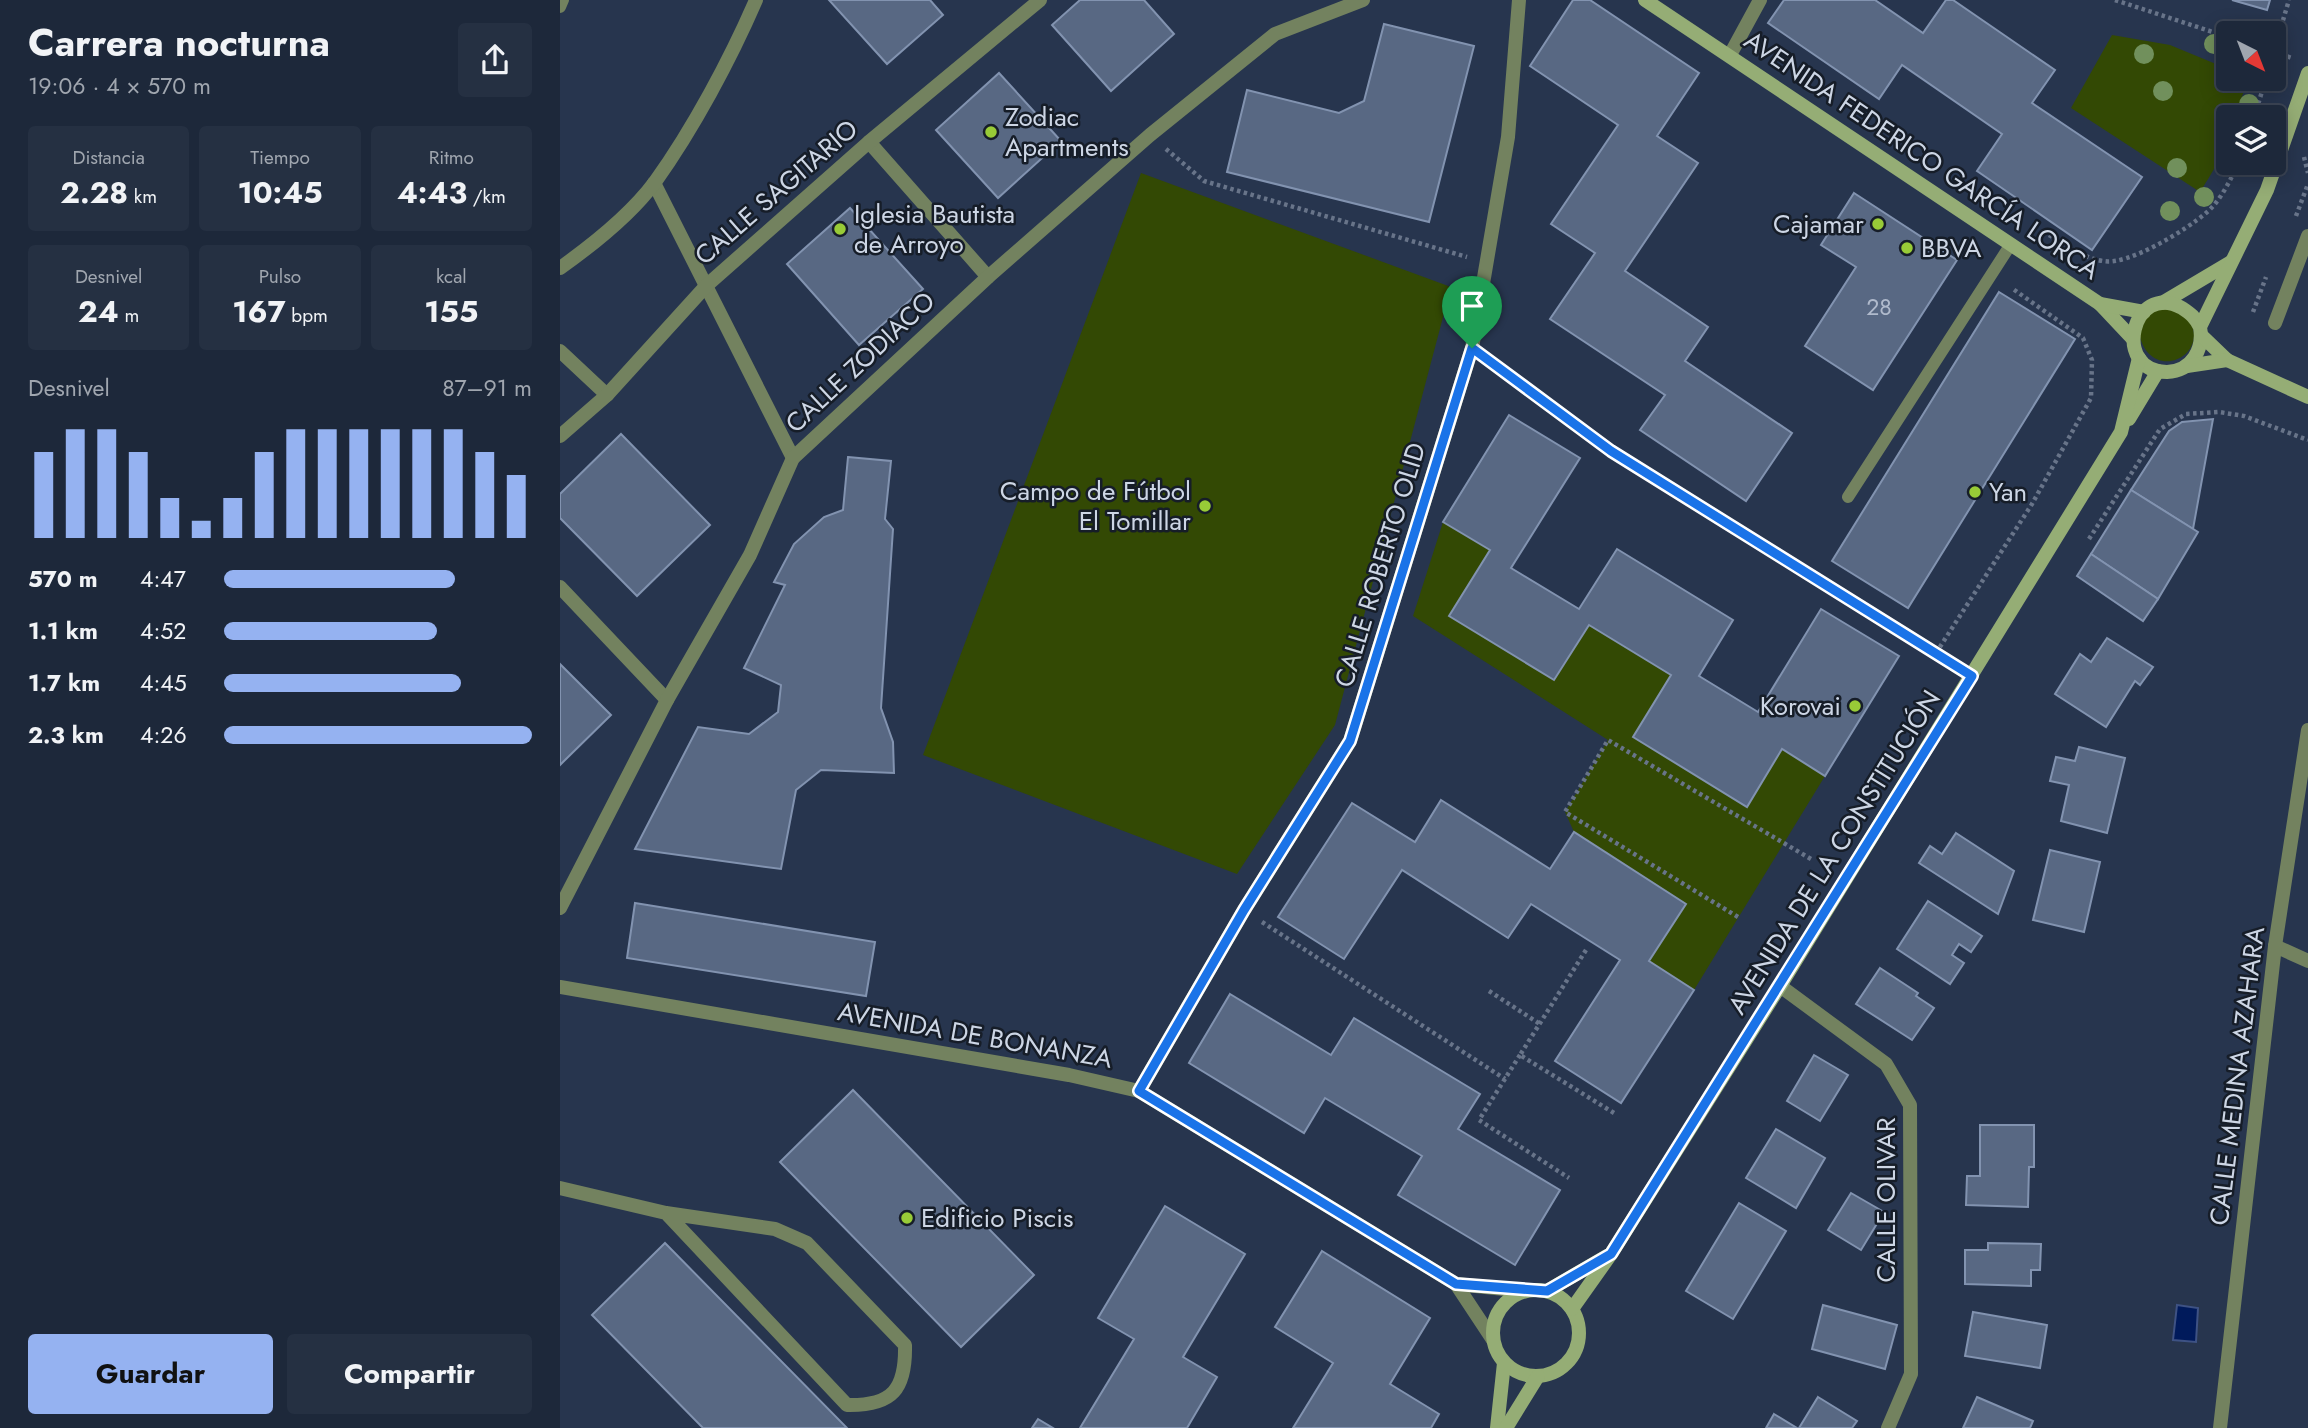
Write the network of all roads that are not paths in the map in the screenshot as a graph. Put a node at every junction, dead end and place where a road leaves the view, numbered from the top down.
1 (563, 0) edge
2 (756, 0) edge
3 (1040, 0) edge
4 (1363, 0) edge
5 (1519, 0) edge
6 (1645, 0) edge
7 (1759, 0) edge
8 (560, 7) edge
9 (1730, 55) junction
10 (2308, 73) edge
11 (869, 142) junction
12 (654, 183) junction
13 (2308, 236) edge
14 (2011, 244) junction
15 (2232, 261) junction
16 (560, 268) edge
17 (988, 278) junction
18 (706, 286) junction
19 (2162, 303) junction
20 (2101, 304) junction
21 (2144, 312) junction
22 (2275, 323) dead end
23 (2201, 331) junction
24 (2132, 338) junction
25 (1472, 348) junction
26 (560, 351) edge
27 (2139, 358) junction
28 (2227, 359) junction
29 (2186, 366) junction
30 (2158, 371) junction
31 (607, 395) junction
32 (2308, 397) edge
33 (2121, 432) junction
34 (560, 436) edge
35 (1611, 451) road end
36 (793, 458) junction
37 (1848, 497) dead end
38 (560, 587) edge
39 (667, 699) junction
40 (2308, 730) edge
41 (560, 908) edge
42 (2275, 946) junction
43 (2308, 961) edge
44 (1780, 986) junction
45 (560, 987) edge
46 (1139, 1091) junction
47 (560, 1188) edge
48 (666, 1213) junction
49 (1611, 1254) junction
50 (1456, 1284) junction
51 (1524, 1291) junction
52 (1547, 1291) junction
53 (1572, 1309) junction
54 (1493, 1340) junction
55 (1504, 1363) junction
56 (1538, 1376) junction
57 (1497, 1428) edge
58 (1506, 1428) edge
59 (1888, 1428) edge
60 (2220, 1428) edge

1 - 8 lane
2 - 12 street
3 - 11 street, CALLE SAGITARIO
4 - 17 street, CALLE ZODIACO
5 - 25 street, CALLE ROBERTO OLID
6 - 9 main road, AVENIDA FEDERICO GARCÍA LORCA
7 - 9 street
9 - 14 main road, AVENIDA FEDERICO GARCÍA LORCA
10 - 15 main road
11 - 17 street
11 - 18 street, CALLE SAGITARIO
12 - 16 street
12 - 18 street
13 - 22 street
14 - 20 main road, AVENIDA FEDERICO GARCÍA LORCA
14 - 37 lane
15 - 19 main road
15 - 23 main road
17 - 36 street, CALLE ZODIACO
18 - 31 street, CALLE SAGITARIO
18 - 36 street
19 - 21 main road
19 - 23 main road
20 - 21 main road
20 - 24 main road
21 - 24 main road
23 - 28 main road
23 - 29 main road
24 - 27 main road
25 - 35 lane
25 - 46 street, CALLE ROBERTO OLID
26 - 31 street
27 - 30 main road
27 - 33 main road, AVENIDA DE LA CONSTITUCIÓN
28 - 29 main road
28 - 32 main road
29 - 30 main road
30 - 33 main road
31 - 34 street, CALLE SAGITARIO
33 - 44 main road, AVENIDA DE LA CONSTITUCIÓN
36 - 39 street, CALLE ZODIACO
38 - 39 street
39 - 41 street, CALLE ZODIACO
40 - 42 street, CALLE MEDINA AZAHARA
42 - 43 street
42 - 60 street, CALLE MEDINA AZAHARA
44 - 49 main road, AVENIDA DE LA CONSTITUCIÓN
44 - 59 street, CALLE OLIVAR
45 - 46 street, AVENIDA DE BONANZA
46 - 50 street, AVENIDA DE BONANZA
47 - 48 street
48 - 48 street
49 - 52 main road, AVENIDA DE LA CONSTITUCIÓN
49 - 53 main road, AVENIDA DE LA CONSTITUCIÓN
50 - 51 street, AVENIDA DE BONANZA
50 - 54 street, AVENIDA DE BONANZA
51 - 52 main road
51 - 54 main road
52 - 53 main road
53 - 56 main road
54 - 55 main road
55 - 56 main road
55 - 57 main road
56 - 58 main road

